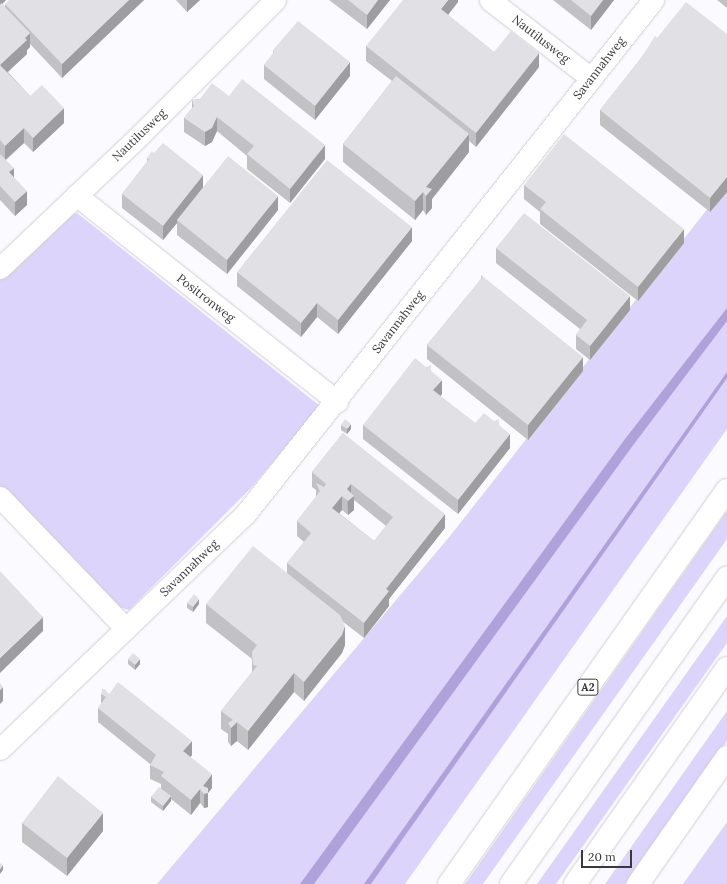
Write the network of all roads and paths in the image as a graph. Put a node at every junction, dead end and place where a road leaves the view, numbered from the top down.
1 (275, 0) edge
2 (490, 0) edge
3 (653, 0) edge
4 (591, 78) junction
5 (76, 195) junction
6 (0, 268) edge
7 (337, 401) junction
8 (727, 490) edge
9 (0, 497) edge
10 (727, 578) edge
11 (126, 629) junction
12 (727, 668) edge
13 (0, 749) edge
14 (727, 757) edge
15 (449, 884) edge
16 (511, 884) edge
17 (575, 884) edge
18 (638, 884) edge

1 - 5 street, Nautilusweg
2 - 4 street, Nautilusweg
3 - 4 street, Savannahweg
4 - 7 street, Savannahweg
5 - 6 street, Nautilusweg
5 - 7 street, Positronweg
7 - 11 street, Savannahweg
8 - 15 highway, A2
9 - 11 street
10 - 16 highway
11 - 13 street, Savannahweg
12 - 17 highway
14 - 18 highway

